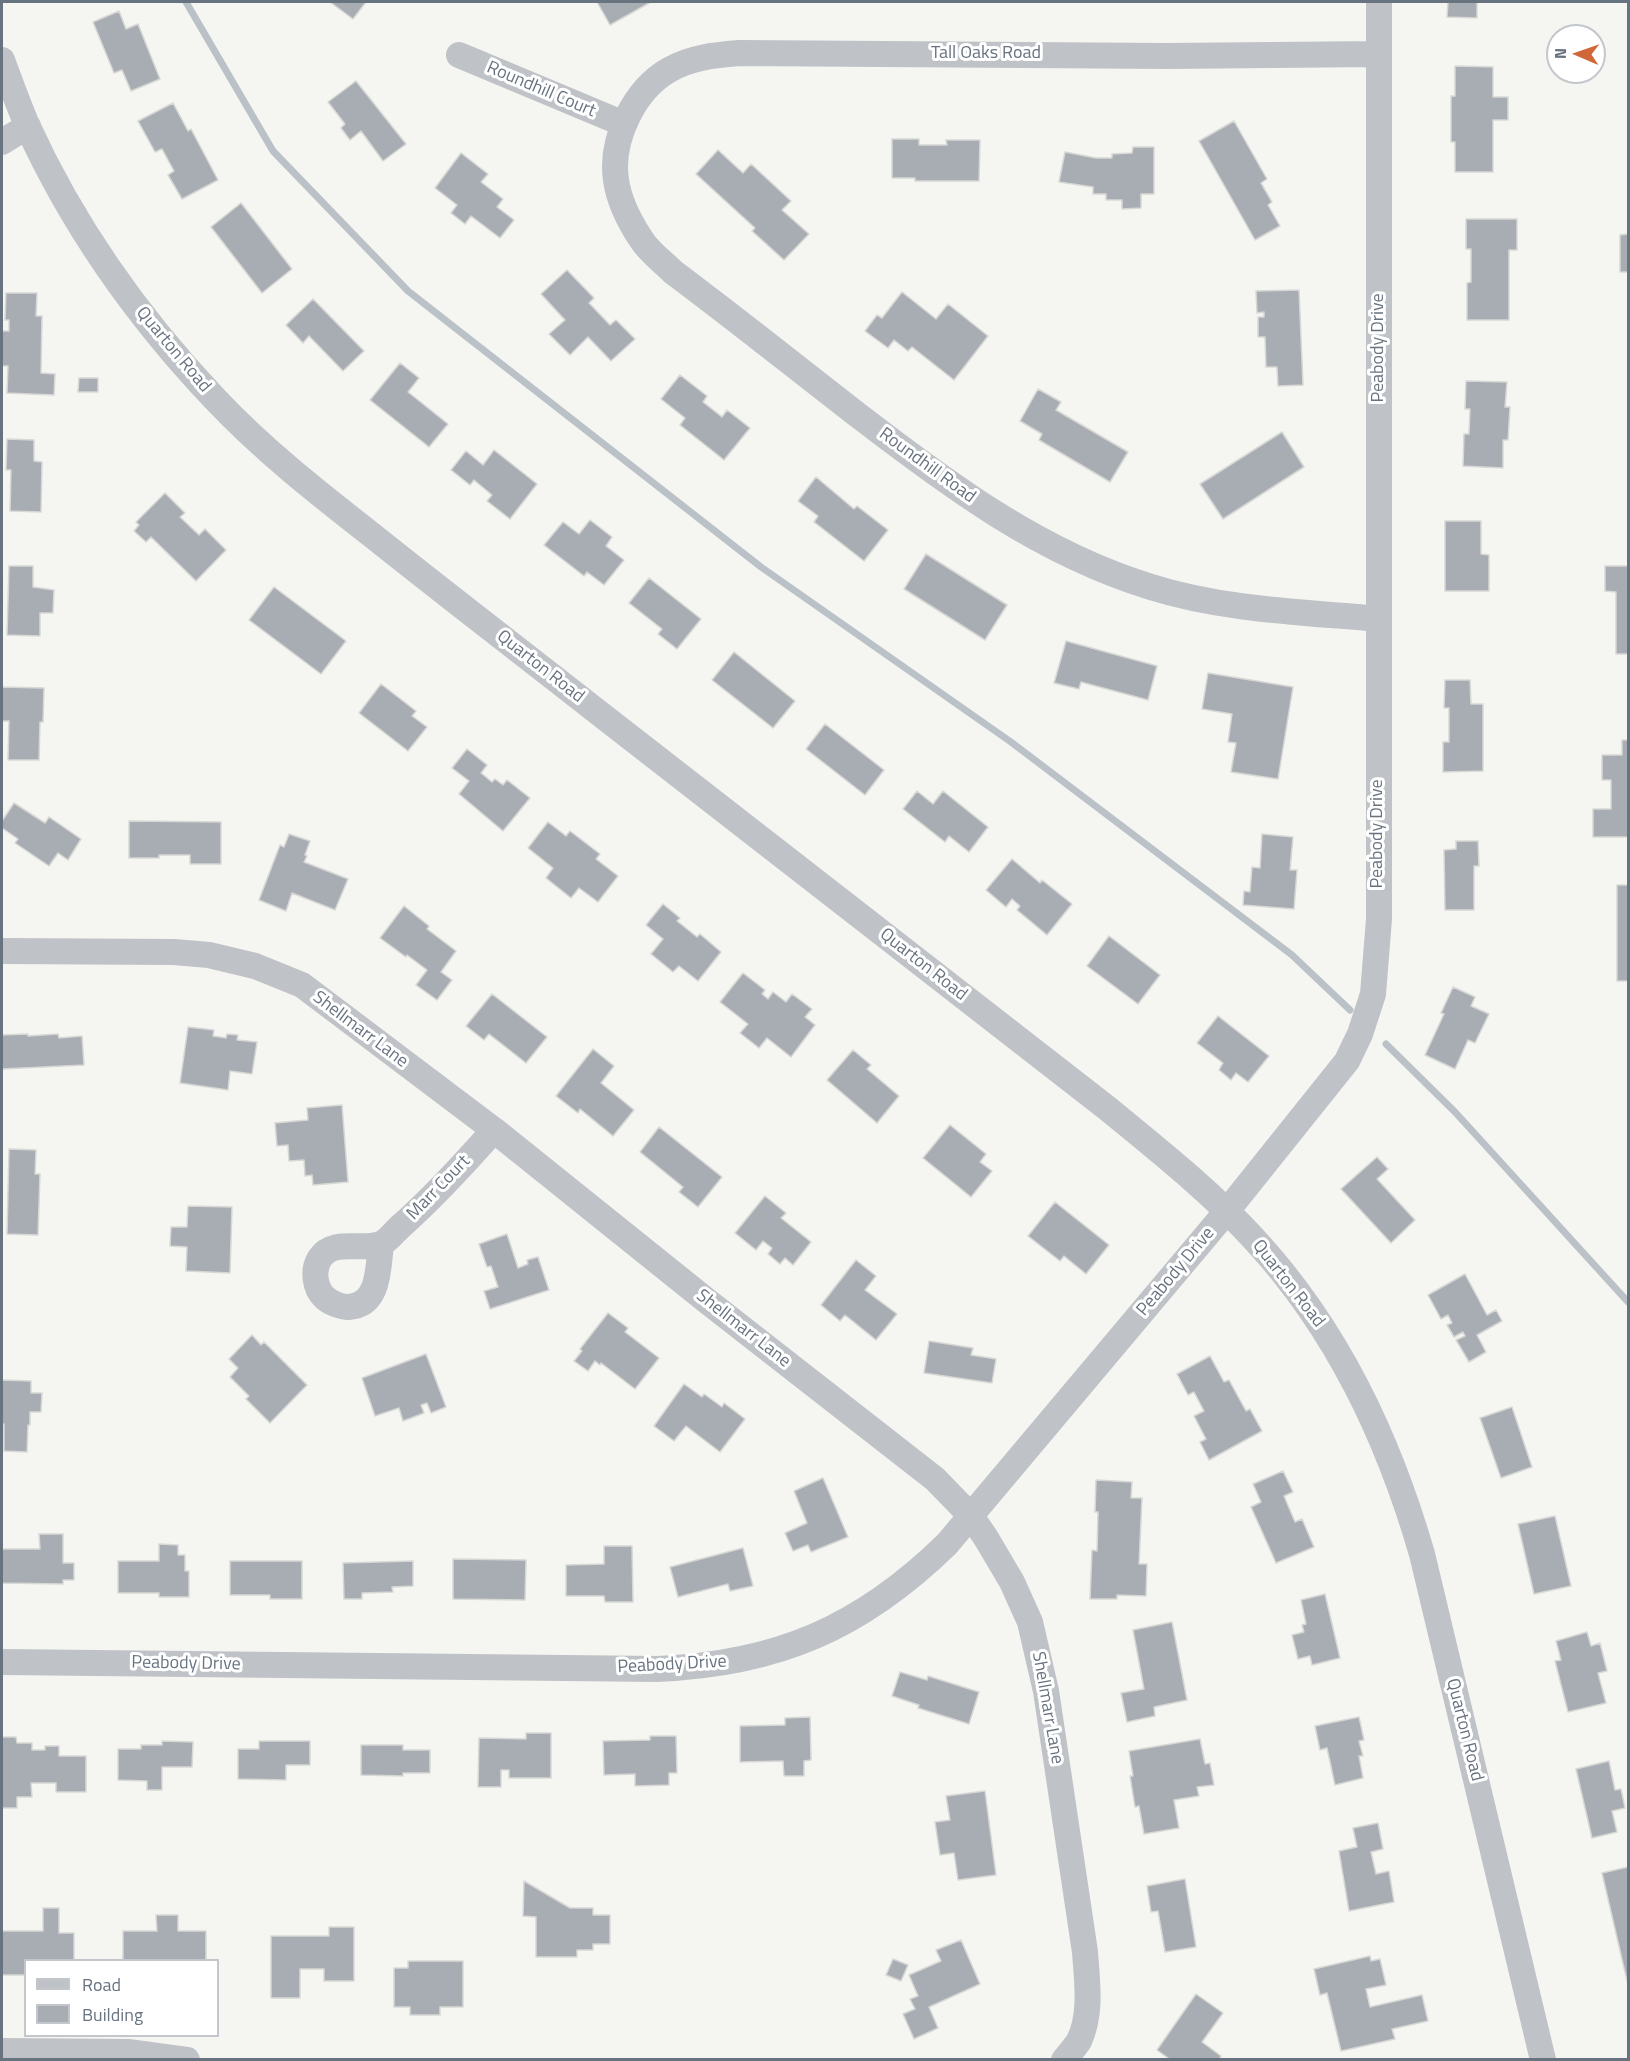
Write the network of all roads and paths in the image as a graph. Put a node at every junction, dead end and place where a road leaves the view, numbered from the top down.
1 (1379, 2) edge
2 (1378, 54) junction
3 (459, 55) dead end
4 (2, 60) edge
5 (624, 124) junction
6 (28, 126) junction
7 (2, 142) edge
8 (1379, 619) junction
9 (2, 951) edge
10 (494, 1130) junction
11 (1227, 1211) junction
12 (381, 1244) dead end
13 (971, 1516) junction
14 (2, 1662) edge
15 (2, 2050) edge
16 (187, 2060) edge
17 (1064, 2060) edge
18 (1543, 2060) edge

1 - 2 street, Peabody Drive
2 - 5 street, Tall Oaks Road
2 - 8 street, Peabody Drive
3 - 5 street, Roundhill Court
4 - 6 street, Quarton Road
5 - 8 street, Roundhill Road
6 - 7 street
6 - 11 street, Quarton Road
8 - 11 street, Peabody Drive
9 - 10 street, Shellmarr Lane
10 - 12 street, Marr Court
10 - 13 street, Shellmarr Lane
11 - 13 street, Peabody Drive
11 - 18 street, Quarton Road
13 - 14 street, Peabody Drive
13 - 17 street, Shellmarr Lane
15 - 16 street

